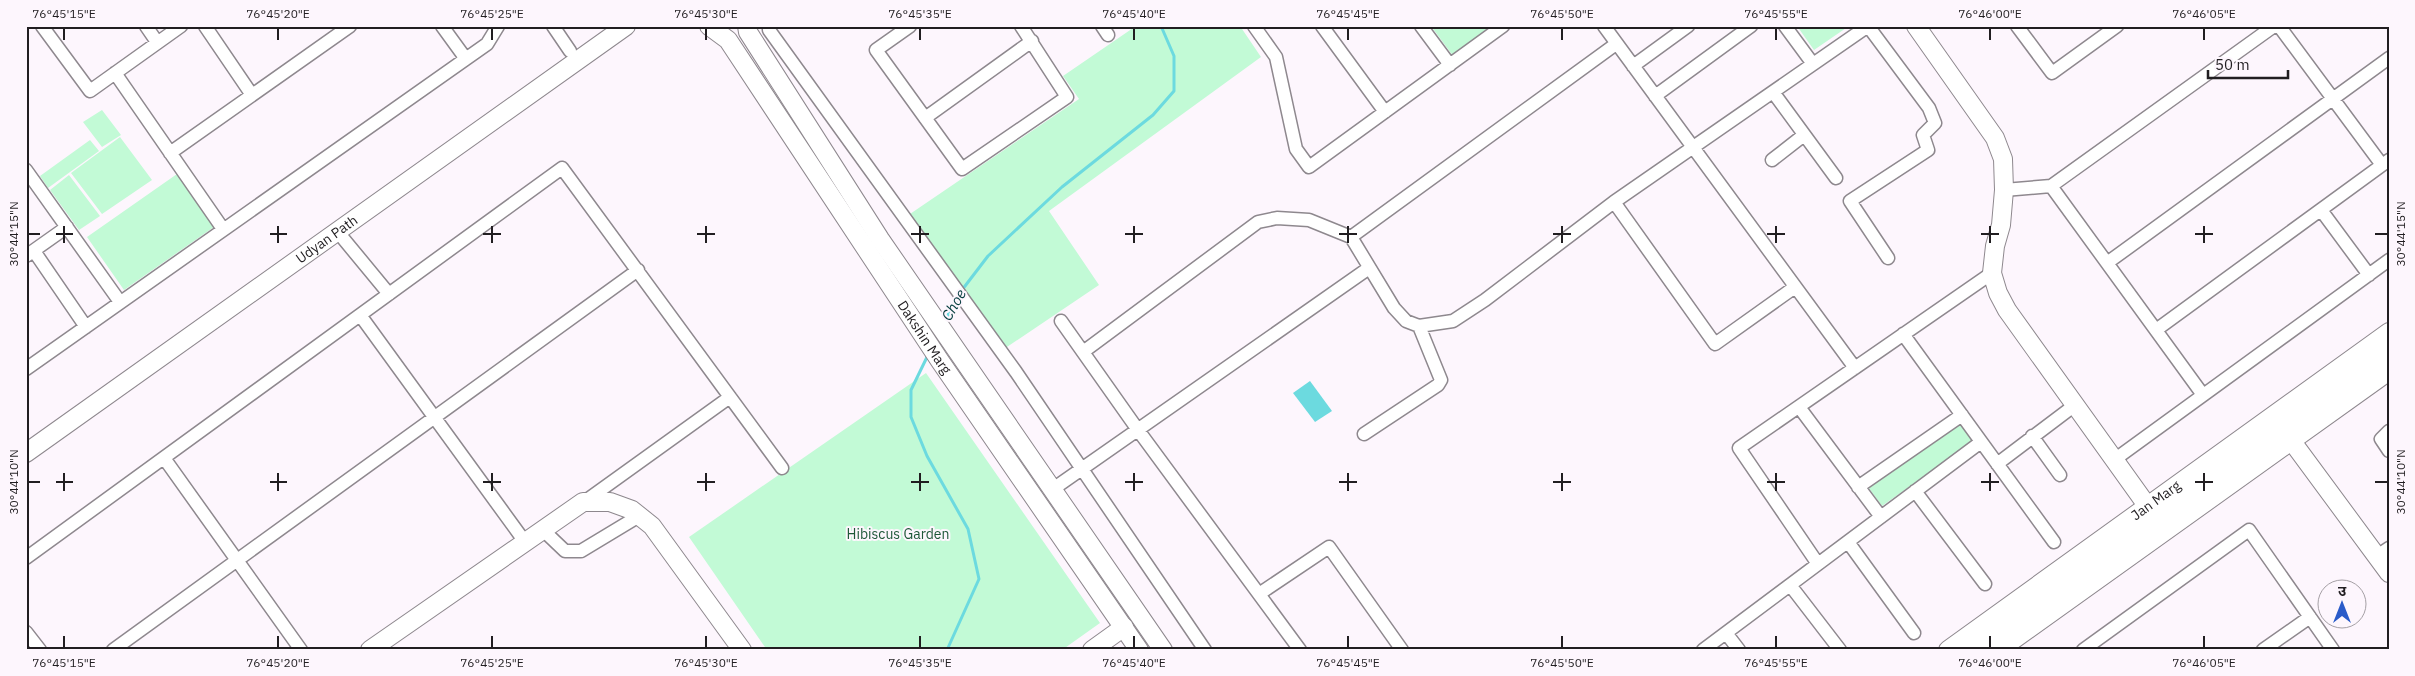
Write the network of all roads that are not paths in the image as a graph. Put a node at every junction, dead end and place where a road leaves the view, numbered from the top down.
1 (42, 26) edge
2 (146, 26) edge
3 (181, 26) edge
4 (205, 26) edge
5 (350, 26) edge
6 (442, 26) edge
7 (498, 26) edge
8 (554, 26) edge
9 (605, 26) edge
10 (626, 26) edge
11 (709, 26) edge
12 (747, 26) edge
13 (768, 26) edge
14 (910, 26) edge
15 (1021, 26) edge
16 (1254, 26) edge
17 (1322, 26) edge
18 (1421, 26) edge
19 (1502, 26) edge
20 (1604, 26) edge
21 (1688, 26) edge
22 (1751, 26) edge
23 (1785, 26) edge
24 (1868, 26) edge
25 (1916, 26) edge
26 (2017, 26) edge
27 (2117, 26) edge
28 (2274, 26) edge
29 (2279, 26) edge
30 (894, 31) edge
31 (1032, 41) junction
32 (157, 42) junction
33 (1616, 44) junction
34 (570, 51) junction
35 (2389, 58) edge
36 (466, 59) junction
37 (1813, 64) junction
38 (1450, 65) junction
39 (1633, 66) junction
40 (115, 73) junction
41 (1773, 92) junction
42 (252, 95) junction
43 (1655, 96) junction
44 (2333, 99) junction
45 (1385, 112) junction
46 (925, 118) junction
47 (1804, 135) junction
48 (1693, 148) junction
49 (170, 152) junction
50 (1772, 160) dead end
51 (2385, 163) edge
52 (26, 170) edge
53 (1836, 178) dead end
54 (2051, 186) junction
55 (2004, 190) junction
56 (1614, 202) junction
57 (2321, 210) junction
58 (67, 227) junction
59 (224, 229) junction
60 (338, 231) junction
61 (1351, 236) junction
62 (30, 253) edge
63 (1888, 258) dead end
64 (2389, 260) edge
65 (2107, 264) junction
66 (1370, 268) junction
67 (638, 270) junction
68 (1992, 273) junction
69 (2369, 275) junction
70 (1795, 287) junction
71 (389, 294) junction
72 (120, 302) junction
73 (360, 315) junction
74 (1061, 321) dead end
75 (1419, 326) junction
76 (86, 327) junction
77 (2156, 330) junction
78 (2389, 332) edge
79 (1903, 334) junction
80 (1083, 352) junction
81 (2389, 352) edge
82 (26, 368) edge
83 (1855, 368) junction
84 (2389, 371) edge
85 (2203, 395) junction
86 (730, 397) junction
87 (2075, 406) junction
88 (1799, 407) junction
89 (1962, 415) junction
90 (435, 417) junction
91 (2282, 428) junction
92 (1138, 430) junction
93 (2389, 431) edge
94 (1364, 434) dead end
95 (2032, 436) junction
96 (26, 439) edge
97 (1981, 442) junction
98 (2389, 451) edge
99 (26, 453) edge
100 (164, 458) junction
101 (2114, 460) junction
102 (1997, 464) junction
103 (782, 468) dead end
104 (1082, 469) junction
105 (2060, 475) dead end
106 (1858, 487) junction
107 (1053, 489) junction
108 (1915, 491) junction
109 (583, 502) junction
110 (2152, 512) junction
111 (639, 516) junction
112 (1881, 517) junction
113 (543, 530) junction
114 (525, 542) junction
115 (1848, 542) junction
116 (2054, 542) dead end
117 (2383, 552) edge
118 (26, 558) edge
119 (238, 560) junction
120 (1818, 564) junction
121 (2389, 573) edge
122 (1985, 584) dead end
123 (1790, 585) junction
124 (1259, 594) junction
125 (2310, 617) junction
126 (1124, 627) junction
127 (26, 632) edge
128 (1914, 632) dead end
129 (1726, 633) junction
130 (1098, 648) edge
131 (40, 650) edge
132 (113, 650) edge
133 (301, 650) edge
134 (370, 650) edge
135 (742, 650) edge
136 (1139, 650) edge
137 (1163, 650) edge
138 (1205, 650) edge
139 (1300, 650) edge
140 (1402, 650) edge
141 (1704, 650) edge
142 (1739, 650) edge
143 (1840, 650) edge
144 (1948, 650) edge
145 (1973, 650) edge
146 (1999, 650) edge
147 (2083, 650) edge
148 (2263, 650) edge
149 (2334, 650) edge

1 - 40 street
2 - 32 street
3 - 32 street
4 - 42 street
5 - 42 street
6 - 36 street
7 - 36 street
8 - 34 street
9 - 34 main road, Udyan Path
10 - 60 main road, Udyan Path
11 - 126 main road, Dakshin Marg
12 - 107 main road, Dakshin Marg
13 - 104 street
14 - 30 street
15 - 31 street
16 - 45 street
17 - 45 street
18 - 38 street
19 - 38 street
20 - 33 street
21 - 39 street
22 - 43 street
23 - 37 street
24 - 37 street
24 - 63 street
25 - 55 main road
26 - 27 street
28 - 54 street
29 - 44 street
30 - 46 street
31 - 46 street
31 - 46 street
32 - 40 street
33 - 39 street
33 - 61 street
34 - 96 main road, Udyan Path
35 - 44 street
36 - 59 street
37 - 41 street
38 - 45 street
39 - 43 street
40 - 49 street
41 - 47 street
41 - 48 street
42 - 49 street
43 - 48 street
44 - 51 street
44 - 65 street
47 - 50 street
47 - 53 street
48 - 56 street
48 - 70 street
49 - 59 street
51 - 57 street
52 - 58 street
54 - 55 street
54 - 65 street
55 - 68 main road
56 - 70 street
56 - 75 street
57 - 69 street
57 - 77 street
58 - 62 street
58 - 72 street
59 - 72 street
60 - 71 street
60 - 99 main road, Udyan Path
61 - 66 street
61 - 80 street
62 - 76 street
64 - 69 street
65 - 77 street
66 - 75 street
66 - 92 street
67 - 71 street
67 - 86 street
67 - 90 street
68 - 79 street
68 - 87 main road
69 - 85 street
70 - 83 street
71 - 73 street
72 - 76 street
73 - 90 street
73 - 100 street
74 - 80 street
75 - 94 street
76 - 82 street
77 - 85 street
78 - 91 main road, Jan Marg
79 - 83 street
79 - 89 street
80 - 92 street
81 - 91 main road, Jan Marg
83 - 88 street
84 - 91 main road
85 - 101 street
86 - 103 street
86 - 109 street
87 - 95 street
87 - 101 main road
88 - 106 street
88 - 120 street
89 - 97 street
89 - 106 street
90 - 114 street
90 - 119 street
91 - 110 main road, Jan Marg
91 - 117 main road
91 - 146 main road
92 - 104 street
92 - 124 street
93 - 98 street
95 - 102 street
95 - 105 street
97 - 102 street
97 - 108 street
100 - 118 street
100 - 119 street
101 - 110 main road
102 - 116 street
104 - 107 street
104 - 138 street
106 - 112 street
107 - 137 main road, Dakshin Marg
108 - 112 street
108 - 122 street
109 - 111 main road
109 - 113 main road
110 - 144 main road, Jan Marg
110 - 145 main road, Jan Marg
111 - 113 street
111 - 135 main road
112 - 115 street
113 - 114 main road
114 - 134 main road
115 - 120 street
115 - 128 street
117 - 121 main road
119 - 132 street
119 - 133 street
120 - 123 street
123 - 129 street
123 - 143 street
124 - 139 street
124 - 140 street
125 - 147 street
125 - 148 street
125 - 149 street
126 - 130 main road
126 - 136 main road, Dakshin Marg
127 - 131 street
129 - 141 street
129 - 142 street

